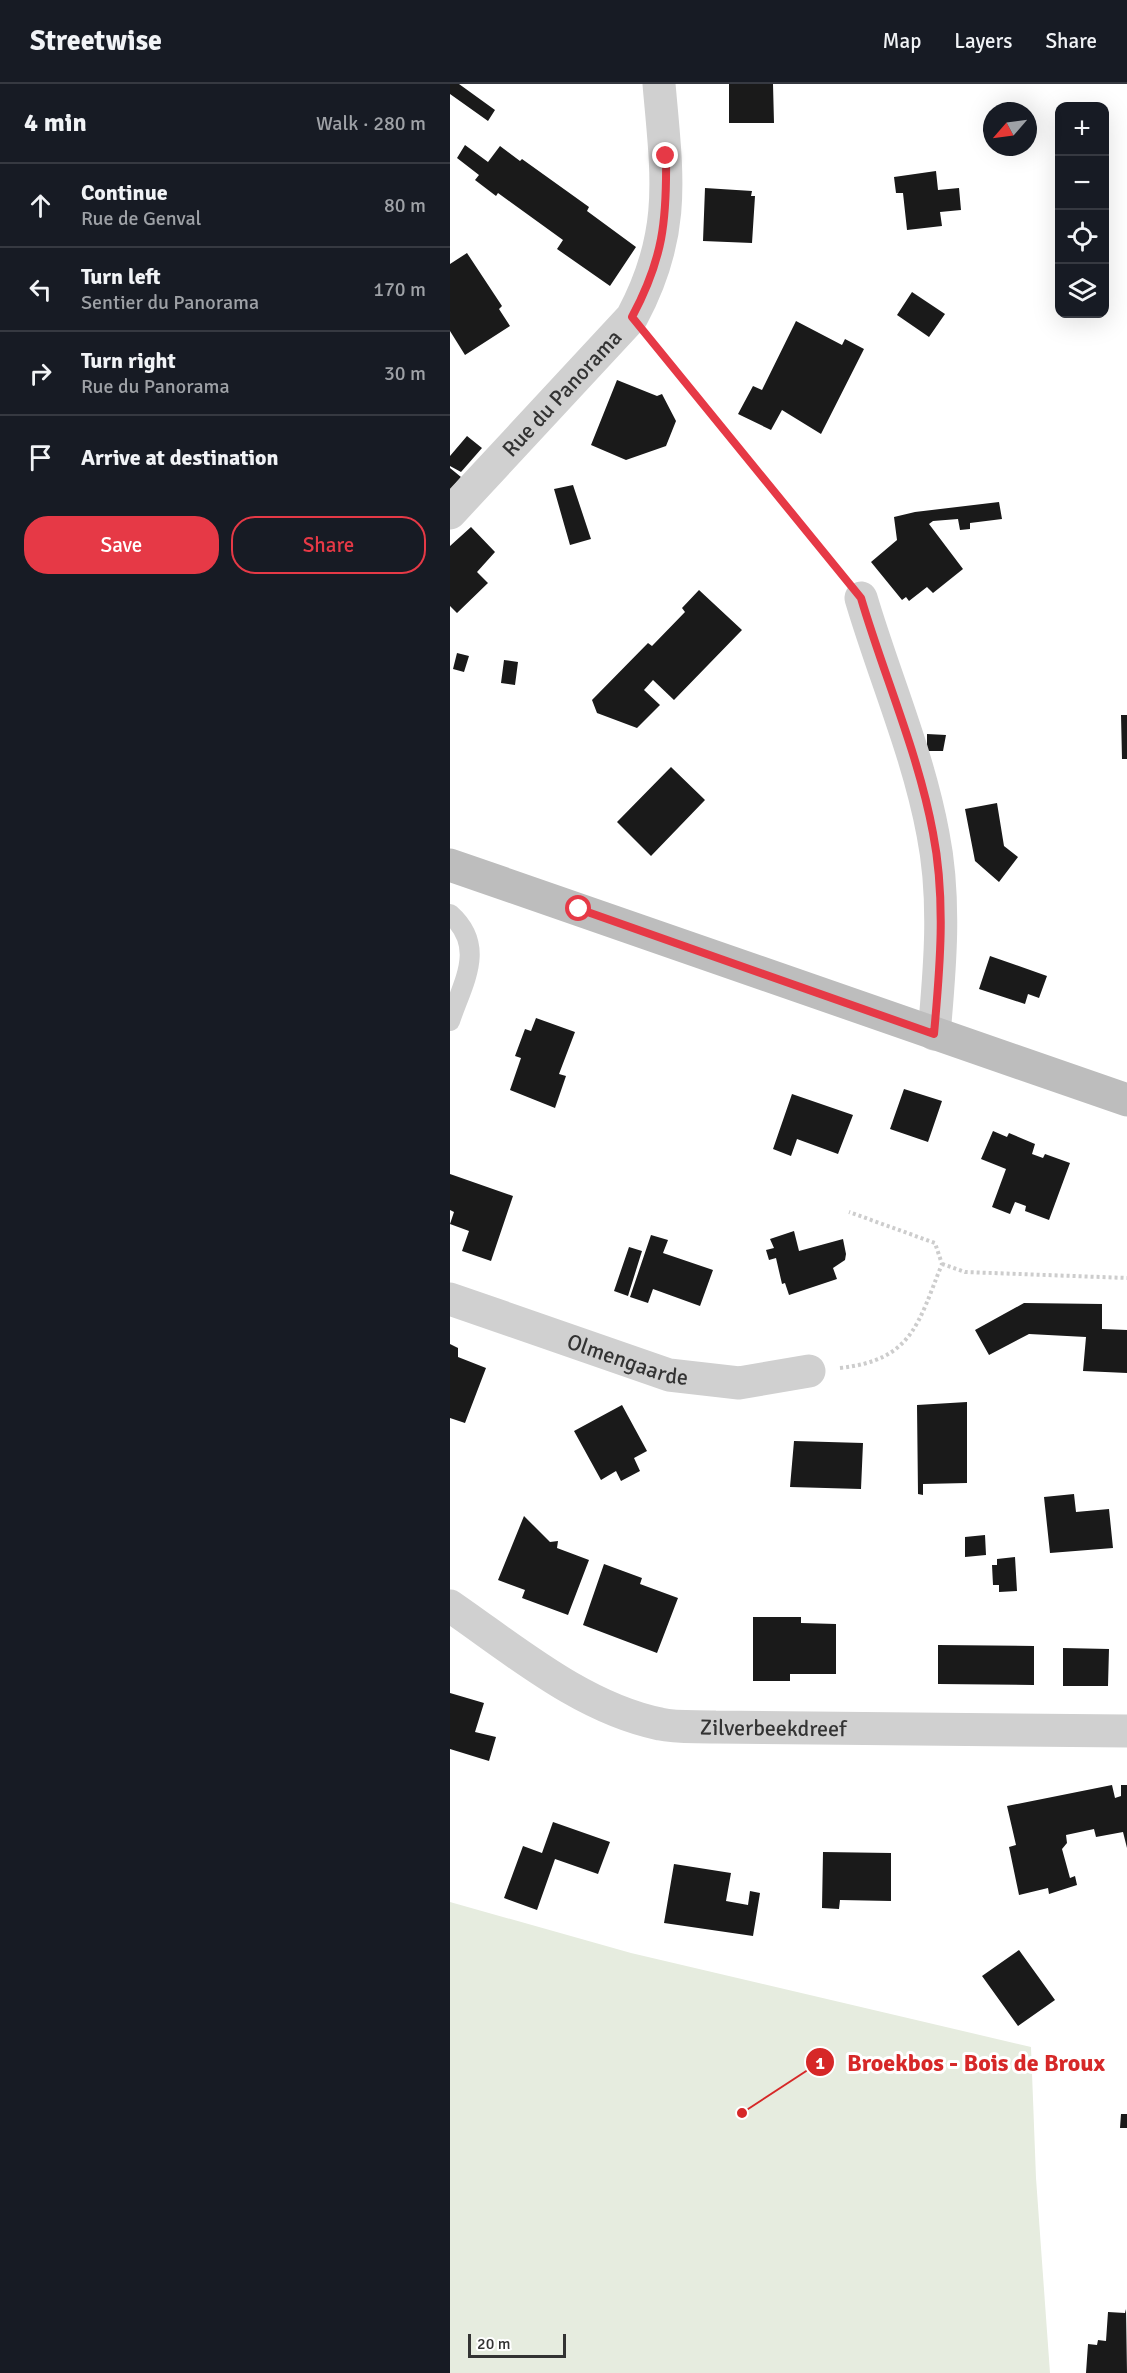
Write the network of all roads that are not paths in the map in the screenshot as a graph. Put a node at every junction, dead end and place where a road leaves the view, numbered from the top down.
1 (659, 84) edge
2 (450, 513) edge
3 (861, 598) road end
4 (450, 865) edge
5 (450, 914) edge
6 (450, 1021) edge
7 (934, 1034) junction
8 (1127, 1100) edge
9 (450, 1299) edge
10 (809, 1371) road end
11 (450, 1606) edge
12 (1127, 1731) edge

1 - 2 street, Rue du Panorama
3 - 7 street
4 - 7 street
5 - 6 lane
7 - 8 street
9 - 10 street, Olmengaarde
11 - 12 street, Zilverbeekdreef

